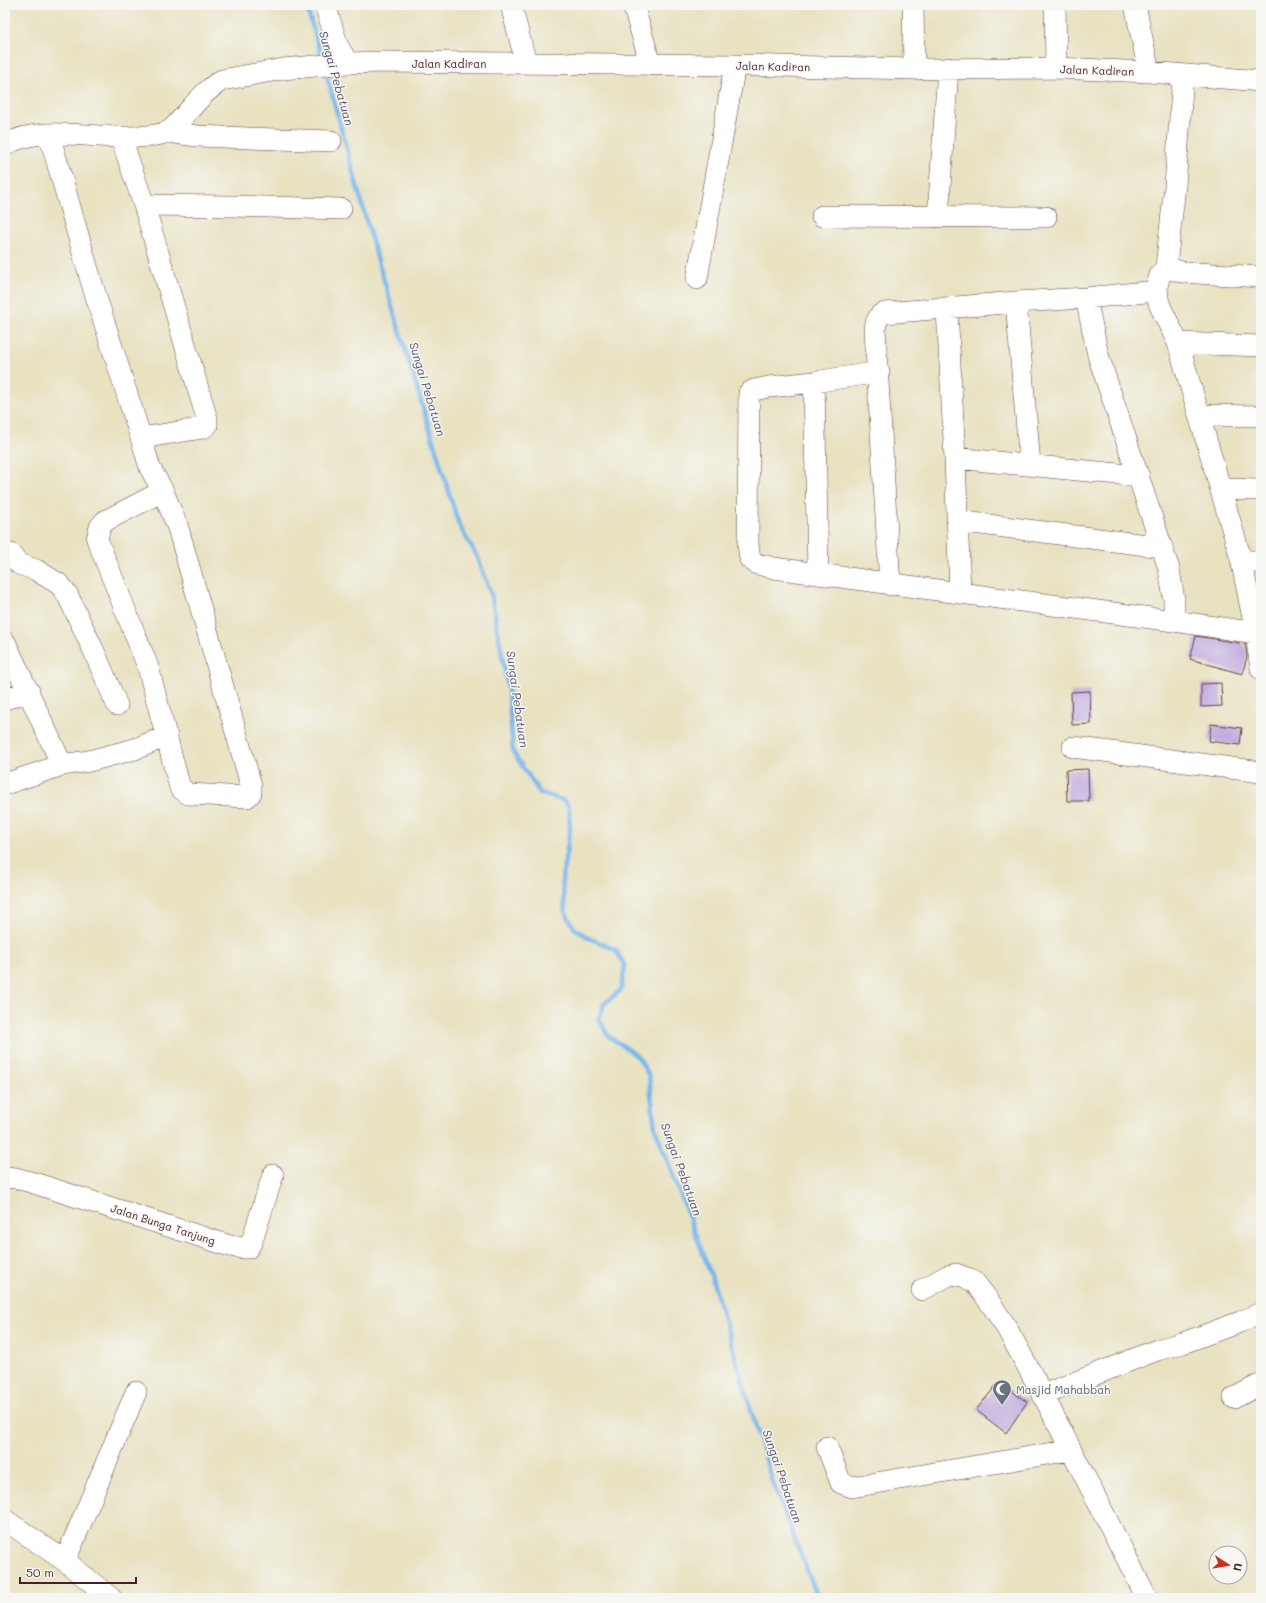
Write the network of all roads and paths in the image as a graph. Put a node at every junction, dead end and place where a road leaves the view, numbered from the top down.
1 (325, 5) edge
2 (511, 5) edge
3 (633, 5) edge
4 (913, 5) edge
5 (1055, 5) edge
6 (1135, 5) edge
7 (348, 63) junction
8 (526, 63) junction
9 (649, 64) junction
10 (735, 65) junction
11 (948, 68) junction
12 (1056, 68) junction
13 (914, 69) junction
14 (1149, 72) junction
15 (1183, 75) junction
16 (1261, 82) edge
17 (168, 132) junction
18 (49, 134) junction
19 (121, 138) junction
20 (330, 141) dead end
21 (5, 145) edge
22 (144, 205) junction
23 (340, 209) dead end
24 (822, 216) dead end
25 (938, 217) junction
26 (1046, 217) dead end
27 (1166, 268) junction
28 (1261, 277) edge
29 (697, 279) dead end
30 (1156, 291) junction
31 (1086, 298) junction
32 (1016, 302) junction
33 (947, 309) junction
34 (1178, 343) junction
35 (1261, 346) edge
36 (879, 372) junction
37 (814, 382) junction
38 (1200, 415) junction
39 (1261, 416) edge
40 (141, 438) junction
41 (955, 458) junction
42 (1030, 464) junction
43 (1139, 476) junction
44 (1221, 489) junction
45 (1261, 490) edge
46 (163, 491) junction
47 (957, 521) junction
48 (1162, 547) junction
49 (7, 553) edge
50 (1241, 559) junction
51 (1261, 563) edge
52 (818, 574) junction
53 (890, 584) junction
54 (960, 593) junction
55 (1174, 621) junction
56 (1256, 633) junction
57 (5, 642) edge
58 (1261, 669) edge
59 (29, 691) junction
60 (5, 699) edge
61 (117, 705) dead end
62 (167, 736) junction
63 (1073, 747) dead end
64 (62, 765) junction
65 (1261, 772) edge
66 (5, 784) edge
67 (272, 1175) dead end
68 (5, 1177) edge
69 (922, 1290) dead end
70 (1261, 1313) edge
71 (1261, 1384) edge
72 (136, 1392) dead end
73 (1043, 1395) junction
74 (1234, 1398) dead end
75 (828, 1447) dead end
76 (1071, 1450) junction
77 (5, 1520) edge
78 (65, 1561) junction
79 (111, 1598) edge
80 (1146, 1598) edge

1 - 7 street
2 - 8 street
3 - 9 street
4 - 13 street
5 - 12 street
6 - 14 street
7 - 8 street, Jalan Kadiran
7 - 17 street, Jalan Kadiran
8 - 9 street, Jalan Kadiran
9 - 10 street, Jalan Kadiran
10 - 13 street, Jalan Kadiran
10 - 29 street
11 - 12 street, Jalan Kadiran
11 - 13 street, Jalan Kadiran
11 - 25 street
12 - 14 street, Jalan Kadiran
14 - 15 street, Jalan Kadiran
15 - 16 street, Jalan Kadiran
15 - 27 street
17 - 19 street
17 - 20 street
18 - 19 street
18 - 21 street
18 - 40 street
19 - 22 street
22 - 23 street
22 - 40 street
24 - 25 street
25 - 26 street
27 - 28 street
27 - 30 street
30 - 31 street
30 - 34 street
31 - 32 street
31 - 43 street
32 - 33 street
32 - 42 street
33 - 36 street
33 - 41 street
34 - 35 street
34 - 38 street
36 - 37 street
36 - 53 street
37 - 52 street
37 - 52 street
38 - 39 street
38 - 44 street
40 - 46 street
41 - 42 street
41 - 47 street
42 - 43 street
43 - 48 street
44 - 45 street
44 - 50 street
46 - 62 street
46 - 62 street
47 - 48 street
47 - 54 street
48 - 55 street
49 - 61 street
50 - 51 street
50 - 56 street
52 - 53 street
53 - 54 street
54 - 55 street
55 - 56 street
56 - 58 street
57 - 59 street
59 - 60 street
59 - 64 street
62 - 64 street
63 - 65 street
64 - 66 street
67 - 68 street, Jalan Bunga Tanjung
69 - 73 street
70 - 73 street
71 - 74 street
72 - 78 street
73 - 76 street
75 - 76 street
76 - 80 street
77 - 78 street
78 - 79 street

